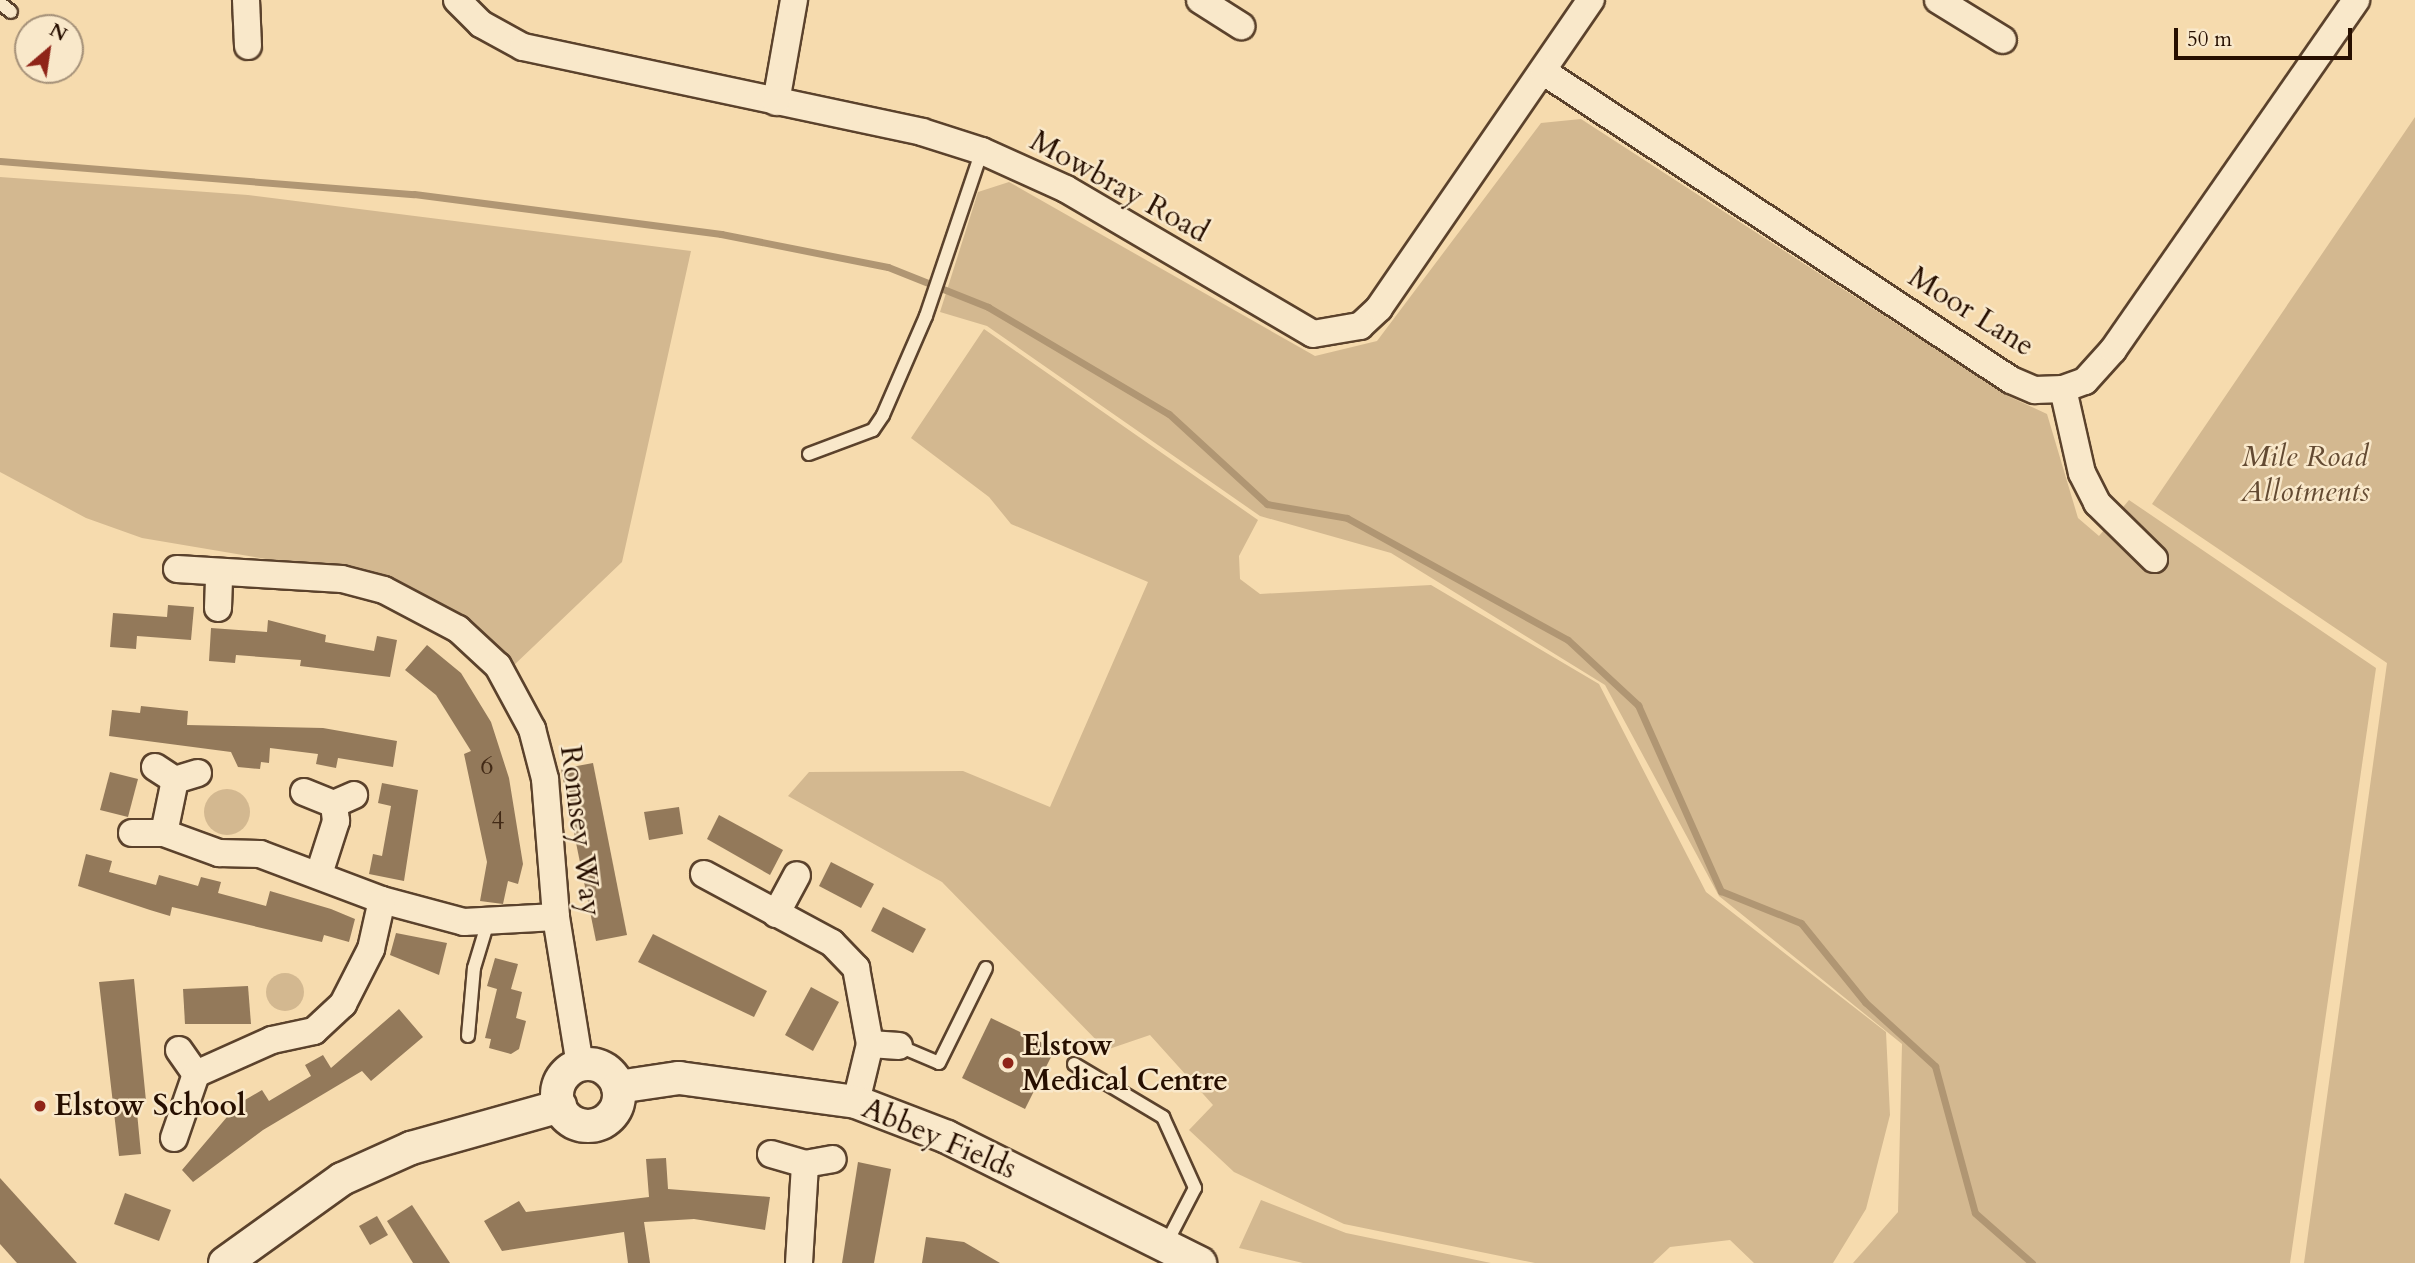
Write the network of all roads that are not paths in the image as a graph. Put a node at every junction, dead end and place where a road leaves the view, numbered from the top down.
1 (246, 0) edge
2 (457, 0) edge
3 (794, 0) edge
4 (1200, 0) edge
5 (1591, 0) edge
6 (1938, 0) edge
7 (2356, 0) edge
8 (0, 3) edge
9 (11, 12) dead end
10 (1241, 26) dead end
11 (2003, 40) dead end
12 (248, 45) dead end
13 (1544, 72) junction
14 (776, 102) junction
15 (982, 151) junction
16 (2063, 389) junction
17 (810, 454) dead end
18 (2154, 559) dead end
19 (177, 569) dead end
20 (219, 572) junction
21 (218, 608) dead end
22 (176, 773) dead end
23 (304, 792) dead end
24 (132, 833) dead end
25 (164, 833) junction
26 (319, 874) junction
27 (704, 874) dead end
28 (797, 875) dead end
29 (382, 900) junction
30 (776, 914) junction
31 (556, 917) junction
32 (487, 925) junction
33 (986, 968) dead end
34 (468, 1036) dead end
35 (870, 1044) junction
36 (899, 1046) joint
37 (179, 1050) dead end
38 (1074, 1064) dead end
39 (580, 1065) junction
40 (196, 1074) junction
41 (618, 1087) junction
42 (856, 1102) junction
43 (559, 1106) junction
44 (173, 1138) dead end
45 (771, 1154) dead end
46 (833, 1159) dead end
47 (805, 1164) junction
48 (1165, 1245) junction
49 (225, 1263) edge
50 (799, 1263) edge
51 (1200, 1263) edge

1 - 12 street
2 - 14 street, Mowbray Road
3 - 14 street
4 - 10 street
5 - 13 street, Mowbray Road
6 - 11 street
7 - 16 street
8 - 9 lane
13 - 15 street, Mowbray Road
13 - 16 street, Moor Lane
14 - 15 street, Mowbray Road
15 - 17 lane
16 - 18 street
19 - 20 street, Romsey Way
20 - 21 street
20 - 31 street, Romsey Way
22 - 25 street
23 - 26 street
24 - 25 street
25 - 26 street
26 - 29 street
27 - 30 street
28 - 30 street
29 - 32 street
29 - 40 street
30 - 35 street
31 - 32 street
31 - 39 street, Romsey Way
32 - 34 lane
33 - 36 lane
35 - 36 street
35 - 42 street
37 - 40 street
38 - 48 lane
39 - 41 street
39 - 43 street
40 - 44 street
41 - 42 street, Abbey Fields
41 - 43 street
42 - 48 street, Abbey Fields
43 - 49 street
45 - 47 street
46 - 47 street
47 - 50 street
48 - 51 street, Abbey Fields

